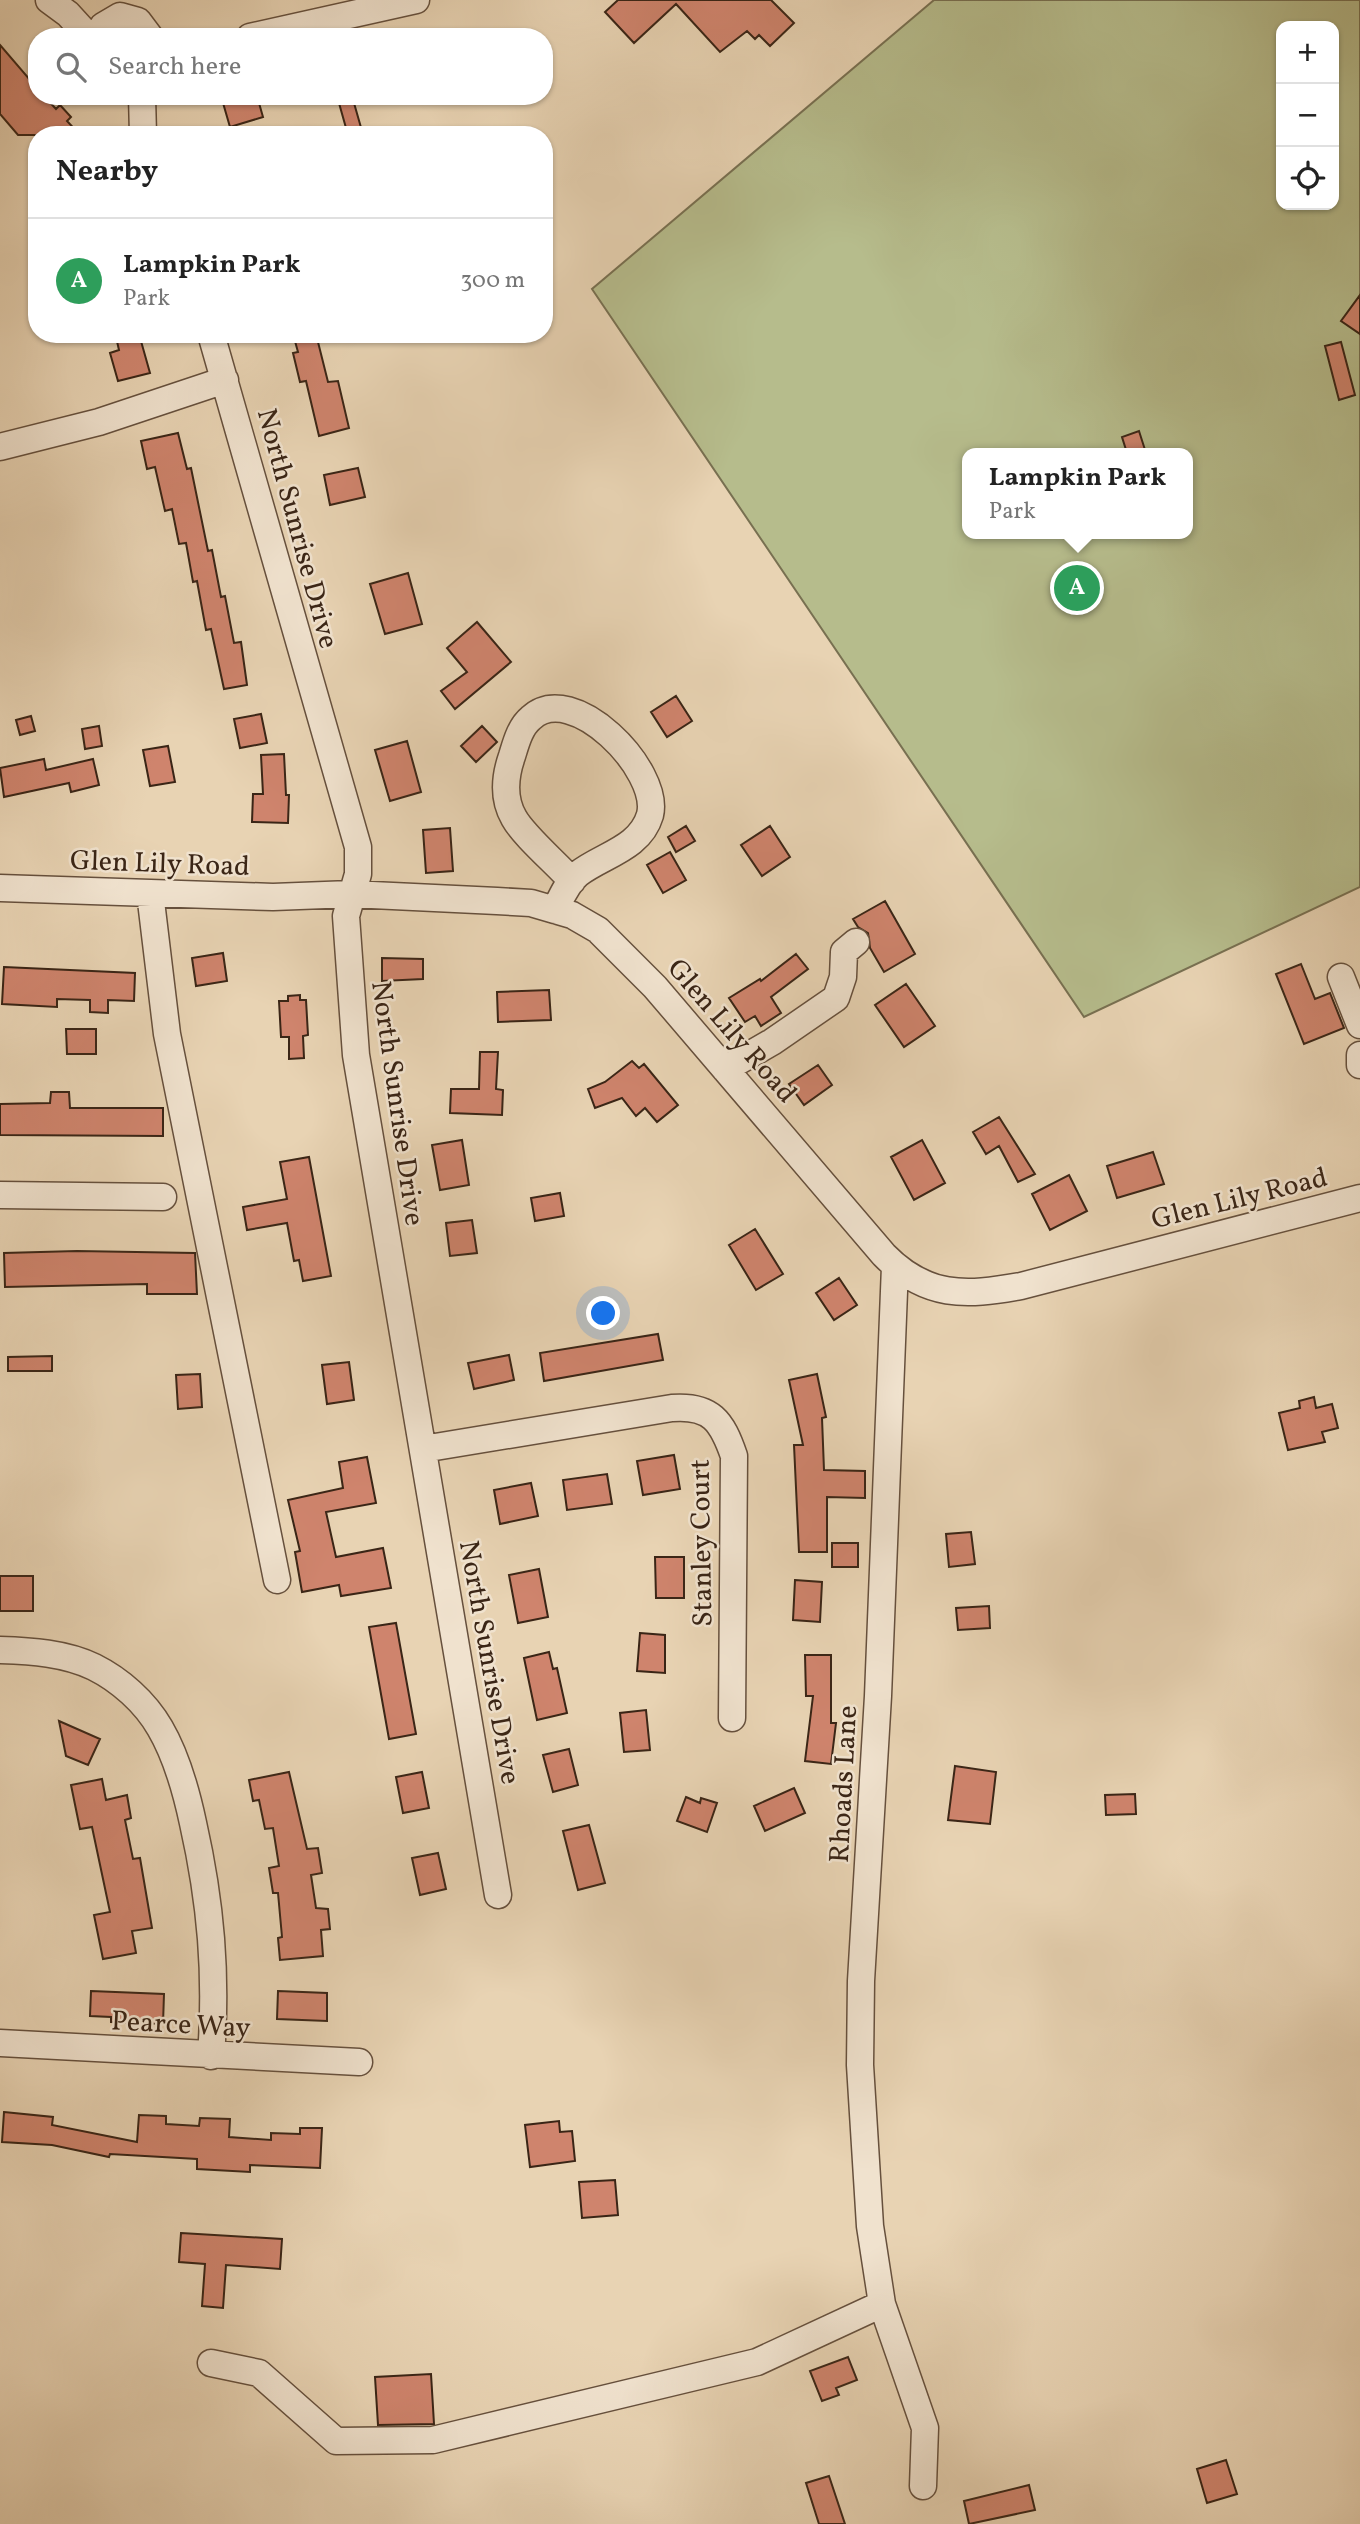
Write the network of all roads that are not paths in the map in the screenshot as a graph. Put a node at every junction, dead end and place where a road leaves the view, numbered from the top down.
1 (416, 0) edge
2 (58, 7) edge
3 (129, 23) edge
4 (80, 28) edge
5 (290, 28) edge
6 (214, 343) edge
7 (225, 380) junction
8 (0, 447) edge
9 (572, 881) junction
10 (0, 888) edge
11 (150, 893) junction
12 (351, 894) junction
13 (555, 910) junction
14 (856, 942) dead end
15 (1341, 977) dead end
16 (1360, 1026) edge
17 (1360, 1055) edge
18 (1360, 1065) edge
19 (725, 1069) junction
20 (0, 1195) edge
21 (163, 1197) dead end
22 (1360, 1198) edge
23 (895, 1266) junction
24 (423, 1449) junction
25 (277, 1580) dead end
26 (0, 1650) edge
27 (732, 1718) dead end
28 (498, 1895) dead end
29 (0, 2043) edge
30 (211, 2056) junction
31 (359, 2062) dead end
32 (882, 2304) junction
33 (211, 2363) dead end
34 (923, 2486) dead end

1 - 5 street
2 - 3 street
2 - 4 street
6 - 7 street, North Sunrise Drive
7 - 8 street
7 - 12 street, North Sunrise Drive
9 - 9 street
9 - 13 street
10 - 11 street, Glen Lily Road
11 - 12 street, Glen Lily Road
11 - 25 street
12 - 13 street, Glen Lily Road
12 - 24 street, North Sunrise Drive
13 - 19 street, Glen Lily Road
14 - 19 street
15 - 16 street
17 - 18 street
19 - 23 street, Glen Lily Road
20 - 21 street
22 - 23 street, Glen Lily Road
23 - 32 street, Rhoads Lane
24 - 27 street, Stanley Court
24 - 28 street, North Sunrise Drive
26 - 30 street
29 - 30 street, Pearce Way
30 - 31 street, Pearce Way
32 - 33 street
32 - 34 street, Rhoads Lane

